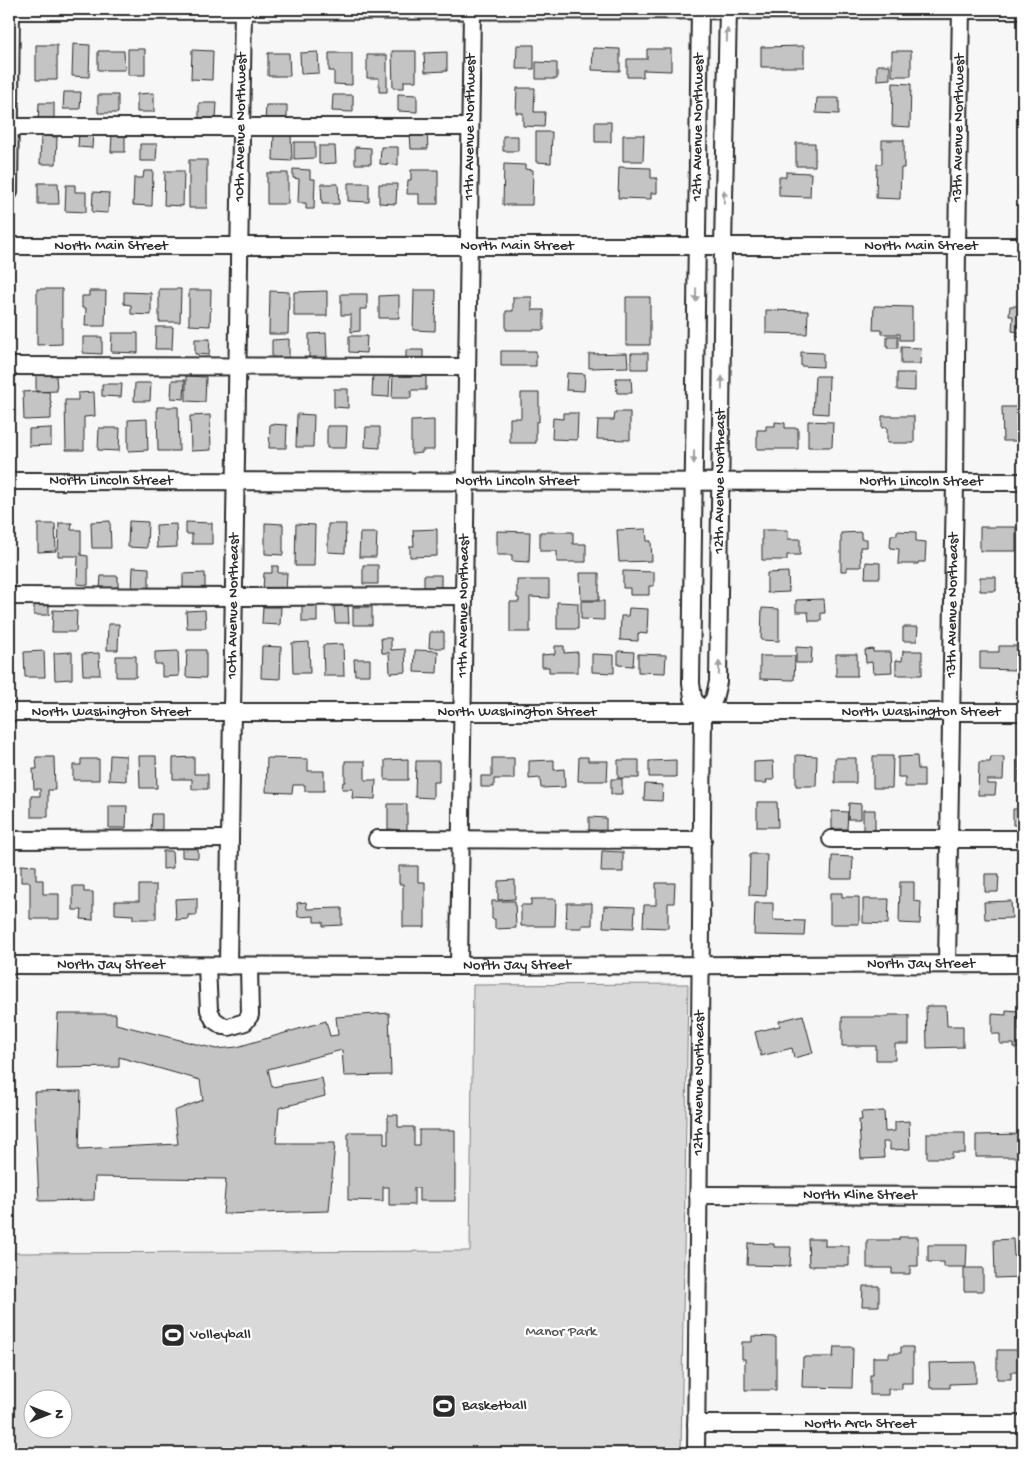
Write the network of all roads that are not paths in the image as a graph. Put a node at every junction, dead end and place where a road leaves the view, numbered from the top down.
1 (700, 9) edge
2 (728, 9) edge
3 (961, 9) edge
4 (10, 10) edge
5 (243, 10) edge
6 (472, 10) edge
7 (1023, 10) edge
8 (241, 126) junction
9 (470, 126) junction
10 (9, 127) edge
11 (9, 192) edge
12 (9, 246) edge
13 (239, 246) junction
14 (469, 246) junction
15 (696, 246) junction
16 (723, 246) junction
17 (957, 246) junction
18 (1023, 246) edge
19 (9, 366) edge
20 (238, 366) junction
21 (466, 367) junction
22 (9, 481) edge
23 (465, 481) junction
24 (721, 481) junction
25 (236, 482) junction
26 (693, 482) junction
27 (955, 482) junction
28 (1023, 482) edge
29 (9, 596) edge
30 (463, 596) junction
31 (234, 597) junction
32 (9, 712) edge
33 (232, 712) junction
34 (462, 712) junction
35 (703, 712) junction
36 (951, 712) junction
37 (1023, 712) edge
38 (230, 839) junction
39 (377, 839) dead end
40 (460, 839) junction
41 (831, 839) dead end
42 (950, 839) junction
43 (1023, 839) edge
44 (9, 840) edge
45 (703, 840) junction
46 (947, 964) junction
47 (1023, 964) edge
48 (9, 965) edge
49 (702, 965) junction
50 (207, 966) junction
51 (228, 966) junction
52 (249, 966) junction
53 (459, 966) junction
54 (698, 1195) junction
55 (1023, 1196) edge
56 (696, 1424) junction
57 (1023, 1424) edge
58 (696, 1453) edge

1 - 2 street
1 - 6 street
1 - 15 street, 12th Avenue Northwest
2 - 3 street
16 -> 2 street, 12th Avenue Northwest
3 - 7 street
3 - 17 street, 13th Avenue Northwest
4 - 5 street
4 - 10 street
5 - 6 street
5 - 8 street, 10th Avenue Northwest
6 - 9 street, 11th Avenue Northwest
8 - 9 street
8 - 10 street
8 - 13 street, 10th Avenue Northwest
9 - 14 street, 11th Avenue Northwest
10 - 11 street
12 - 13 street, North Main Street
13 - 14 street, North Main Street
13 - 20 street, 10th Avenue Northeast
14 - 15 street, North Main Street
14 - 21 street, 11th Avenue Northeast
15 - 16 street, North Main Street
15 -> 26 street, 12th Avenue Northeast
16 - 17 street, North Main Street
24 -> 16 street, 12th Avenue Northeast
17 - 18 street, North Main Street
17 - 27 street, 13th Avenue Northeast
19 - 20 street
20 - 21 street
20 - 25 street, 10th Avenue Northeast
21 - 23 street, 11th Avenue Northeast
22 - 25 street, North Lincoln Street
23 - 25 street, North Lincoln Street
23 - 26 street, North Lincoln Street
23 - 30 street, 11th Avenue Northeast
24 - 26 street, North Lincoln Street
24 - 27 street, North Lincoln Street
35 -> 24 street, 12th Avenue Northeast
25 - 31 street, 10th Avenue Northeast
26 - 35 street, 12th Avenue Northeast
27 - 28 street, North Lincoln Street
27 - 36 street, 13th Avenue Northeast
29 - 31 street
30 - 31 street
30 - 34 street, 11th Avenue Northeast
31 - 33 street, 10th Avenue Northeast
32 - 33 street, North Washington Street
33 - 34 street, North Washington Street
33 - 38 street, 10th Avenue Northeast
34 - 35 street, North Washington Street
34 - 40 street, 11th Avenue Northeast
35 - 36 street, North Washington Street
35 - 45 street, 12th Avenue Northeast
36 - 37 street, North Washington Street
36 - 42 street, 13th Avenue Northeast
38 - 44 street
38 - 51 street, 10th Avenue Northeast
39 - 40 street
40 - 45 street
40 - 53 street, 11th Avenue Northeast
41 - 42 street
42 - 43 street
42 - 46 street, 13th Avenue Northeast
45 - 49 street, 12th Avenue Northeast
46 - 47 street, North Jay Street
46 - 49 street, North Jay Street
48 - 50 street, North Jay Street
49 - 53 street, North Jay Street
49 - 54 street, 12th Avenue Northeast
50 - 51 street, North Jay Street
50 - 52 street
51 - 52 street, North Jay Street
52 - 53 street, North Jay Street
54 - 55 street, North Kline Street
54 - 56 street, 12th Avenue Northeast
56 - 57 street, North Arch Street
56 - 58 street, 12th Avenue Northeast

